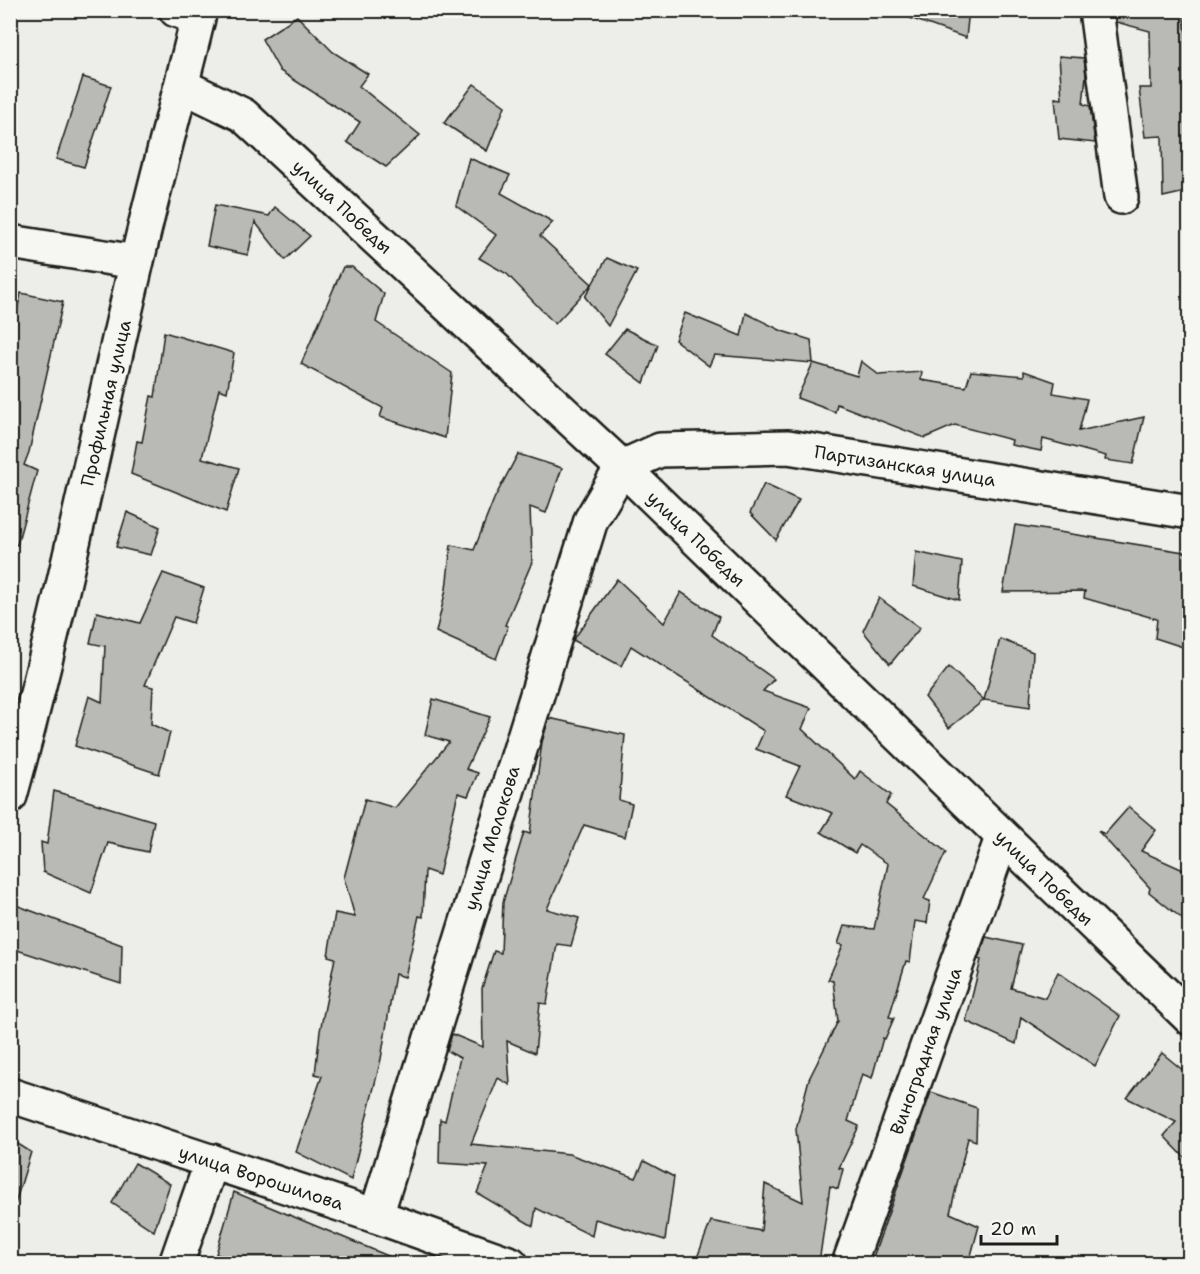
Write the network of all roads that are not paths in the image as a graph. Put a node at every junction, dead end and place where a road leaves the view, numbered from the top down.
1 (1096, 10) edge
2 (192, 13) edge
3 (183, 86) junction
4 (1121, 197) dead end
5 (10, 242) edge
6 (136, 262) junction
7 (622, 467) junction
8 (1190, 512) edge
9 (10, 796) edge
10 (1002, 838) junction
11 (1190, 1018) edge
12 (10, 1095) edge
13 (212, 1161) junction
14 (375, 1216) junction
15 (176, 1263) edge
16 (511, 1263) edge
17 (849, 1263) edge

1 - 4 street
2 - 3 street, Профильная улица
3 - 6 street, Профильная улица
3 - 7 street, улица Победы
5 - 6 street
6 - 9 street, Профильная улица
7 - 8 street, Партизанская улица
7 - 10 street, улица Победы
7 - 14 street, улица Молокова
10 - 11 street, улица Победы
10 - 17 street, Виноградная улица
12 - 13 street, улица Ворошилова
13 - 14 street, улица Ворошилова
13 - 15 street
14 - 16 street, улица Ворошилова

